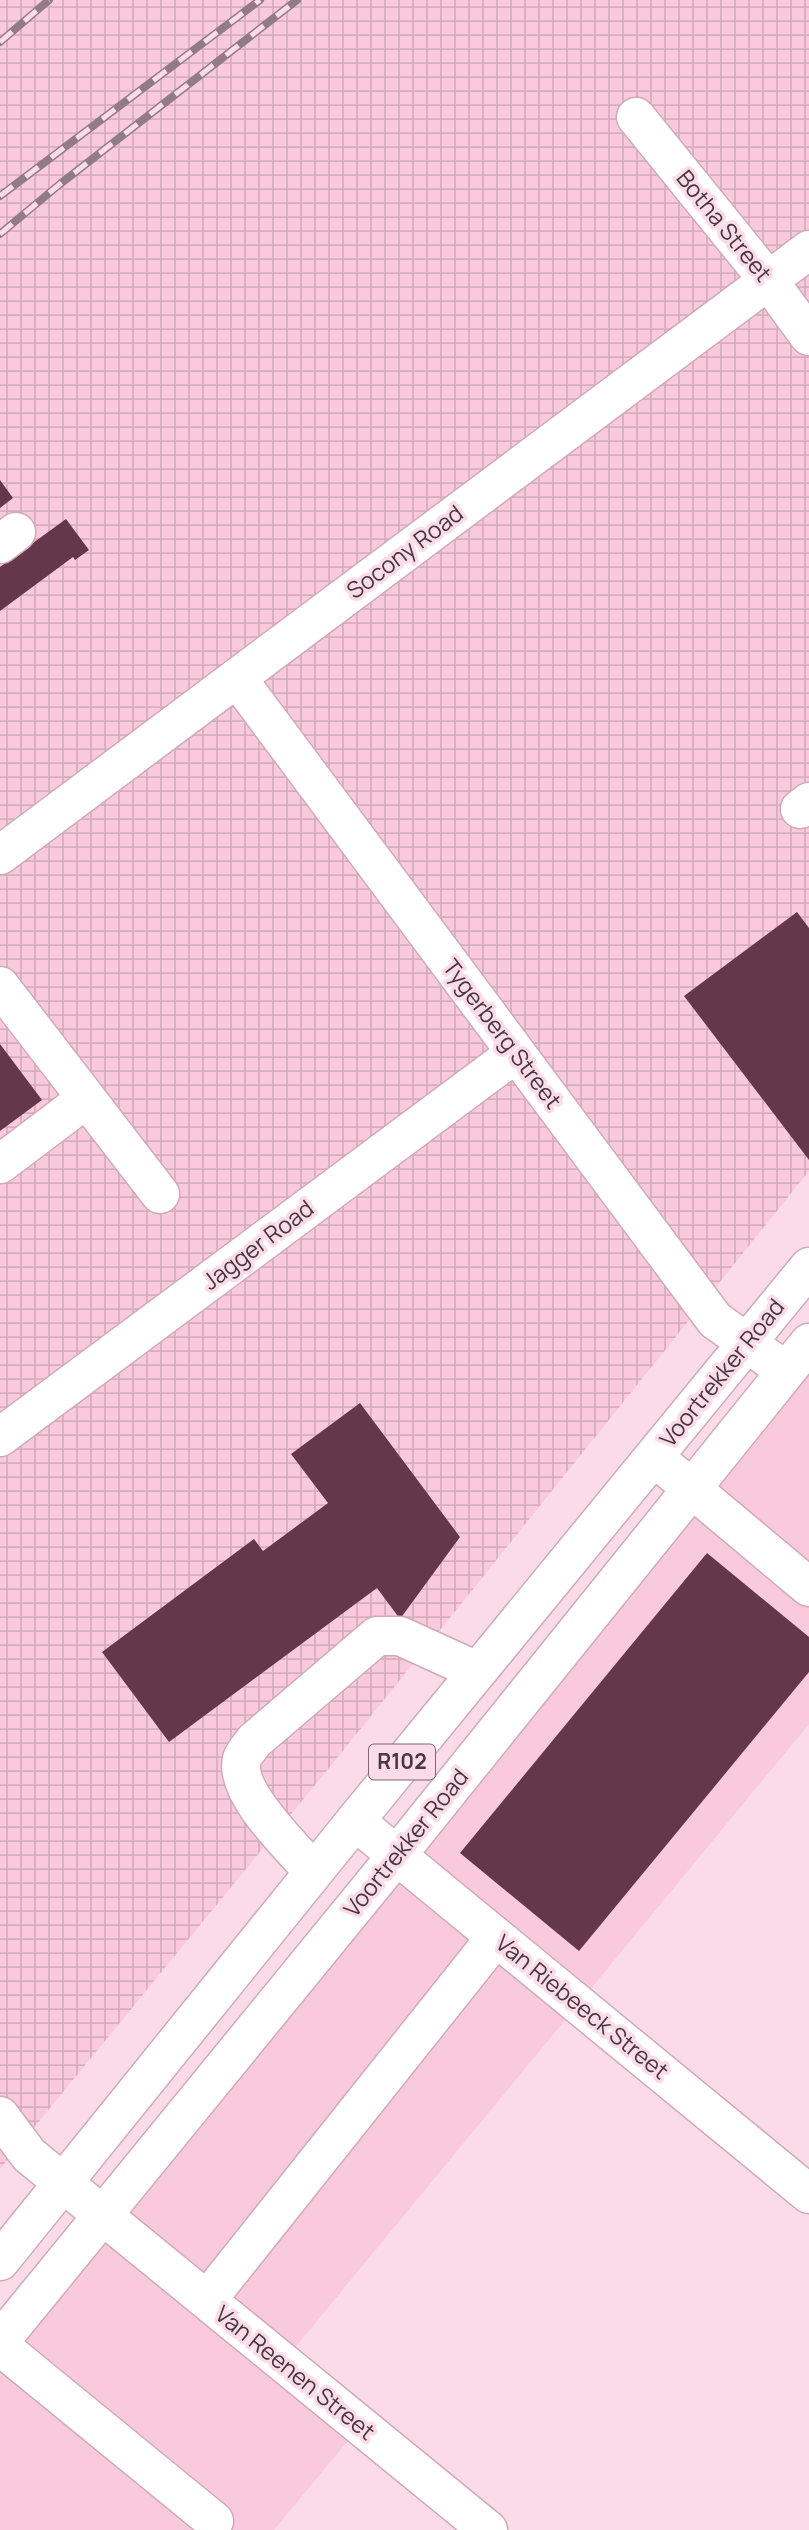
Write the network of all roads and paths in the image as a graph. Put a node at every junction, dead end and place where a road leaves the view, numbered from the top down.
1 (636, 117) dead end
2 (809, 250) edge
3 (768, 281) junction
4 (809, 336) edge
5 (237, 678) junction
6 (0, 855) edge
7 (0, 986) edge
8 (516, 1053) junction
9 (86, 1099) junction
10 (0, 1164) edge
11 (160, 1194) dead end
12 (809, 1267) edge
13 (747, 1343) junction
14 (797, 1357) edge
15 (0, 1437) edge
16 (654, 1457) junction
17 (690, 1489) junction
18 (809, 1587) edge
19 (477, 1671) junction
20 (355, 1821) junction
21 (397, 1855) junction
22 (313, 1871) junction
23 (496, 1937) junction
24 (0, 2116) edge
25 (64, 2183) junction
26 (809, 2193) edge
27 (102, 2215) junction
28 (0, 2261) edge
29 (207, 2301) junction
30 (0, 2344) edge
31 (214, 2521) dead end
32 (474, 2525) edge

1 - 3 street, Botha Street
2 - 3 street, Socony Road
3 - 4 street, Botha Street
3 - 5 street, Socony Road
5 - 6 street, Socony Road
5 - 8 street, Tygerberg Street
7 - 9 street
8 - 13 street, Tygerberg Street
8 - 15 street, Jagger Road
9 - 10 street
9 - 11 street
12 - 13 street, Voortrekker Road / R102
13 - 14 street, Tygerberg Street
13 - 16 street, Voortrekker Road / R102
14 - 17 street, Voortrekker Road / R102
16 - 17 street
16 - 19 street, Voortrekker Road / R102
17 - 18 street
17 - 21 street, Voortrekker Road / R102
19 - 20 street, Voortrekker Road / R102
19 - 22 street
20 - 21 street, Van Riebeeck Street
20 - 22 street, Voortrekker Road / R102
21 - 23 street, Van Riebeeck Street
21 - 27 street, Voortrekker Road / R102
22 - 25 street, Voortrekker Road / R102
23 - 26 street, Van Riebeeck Street
23 - 29 street
24 - 25 street, Van Reenen Street
25 - 27 street, Van Reenen Street
25 - 28 street, Voortrekker Road / R102
27 - 29 street, Van Reenen Street
27 - 30 street, Voortrekker Road / R102
29 - 32 street, Van Reenen Street
30 - 31 street

